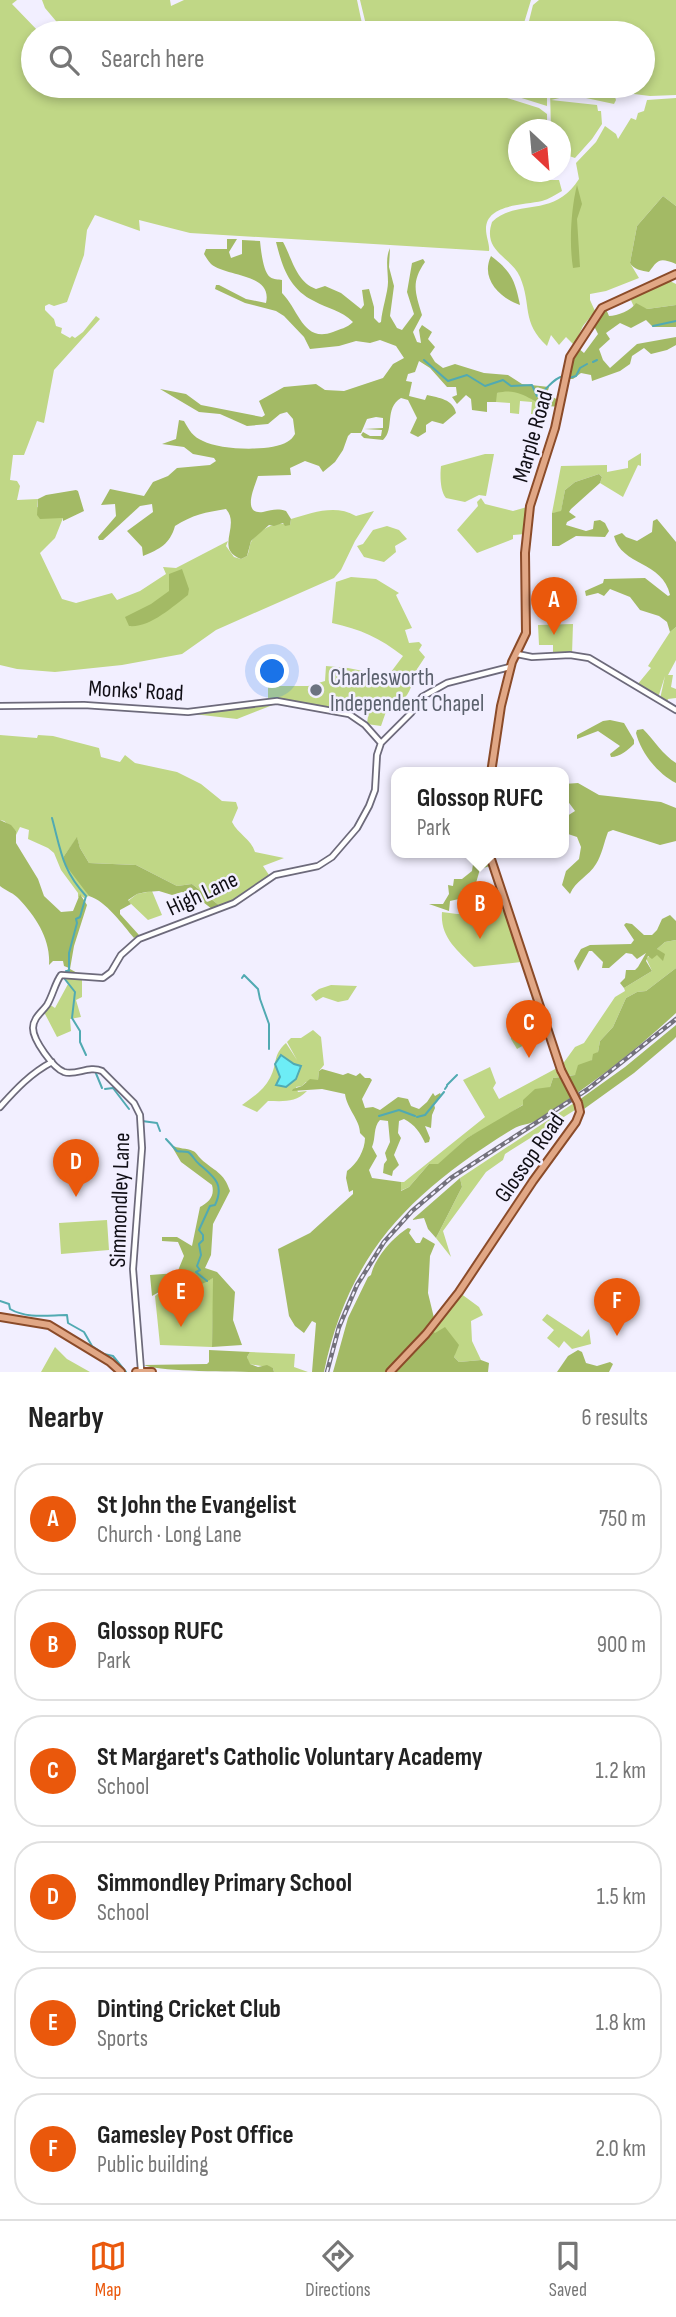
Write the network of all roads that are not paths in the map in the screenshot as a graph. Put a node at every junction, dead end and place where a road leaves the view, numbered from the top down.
1 (676, 274) edge
2 (517, 654) junction
3 (511, 664) junction
4 (0, 706) edge
5 (676, 710) edge
6 (381, 743) junction
7 (492, 767) edge
8 (491, 858) edge
9 (44, 1054) junction
10 (52, 1062) junction
11 (41, 1068) junction
12 (0, 1107) edge
13 (0, 1317) edge
14 (138, 1371) edge
15 (121, 1372) edge
16 (152, 1372) edge
17 (390, 1372) edge

1 - 2 main road, Marple Road
2 - 3 main road, Marple Road
2 - 5 street
3 - 6 street
3 - 7 main road
4 - 6 street, Monks' Road
6 - 9 street, High Lane
8 - 17 main road, Glossop Road, bridge
9 - 10 street
9 - 11 street
10 - 11 street
10 - 14 street, Simmondley Lane
11 - 12 street
13 - 15 main road
14 - 16 main road

